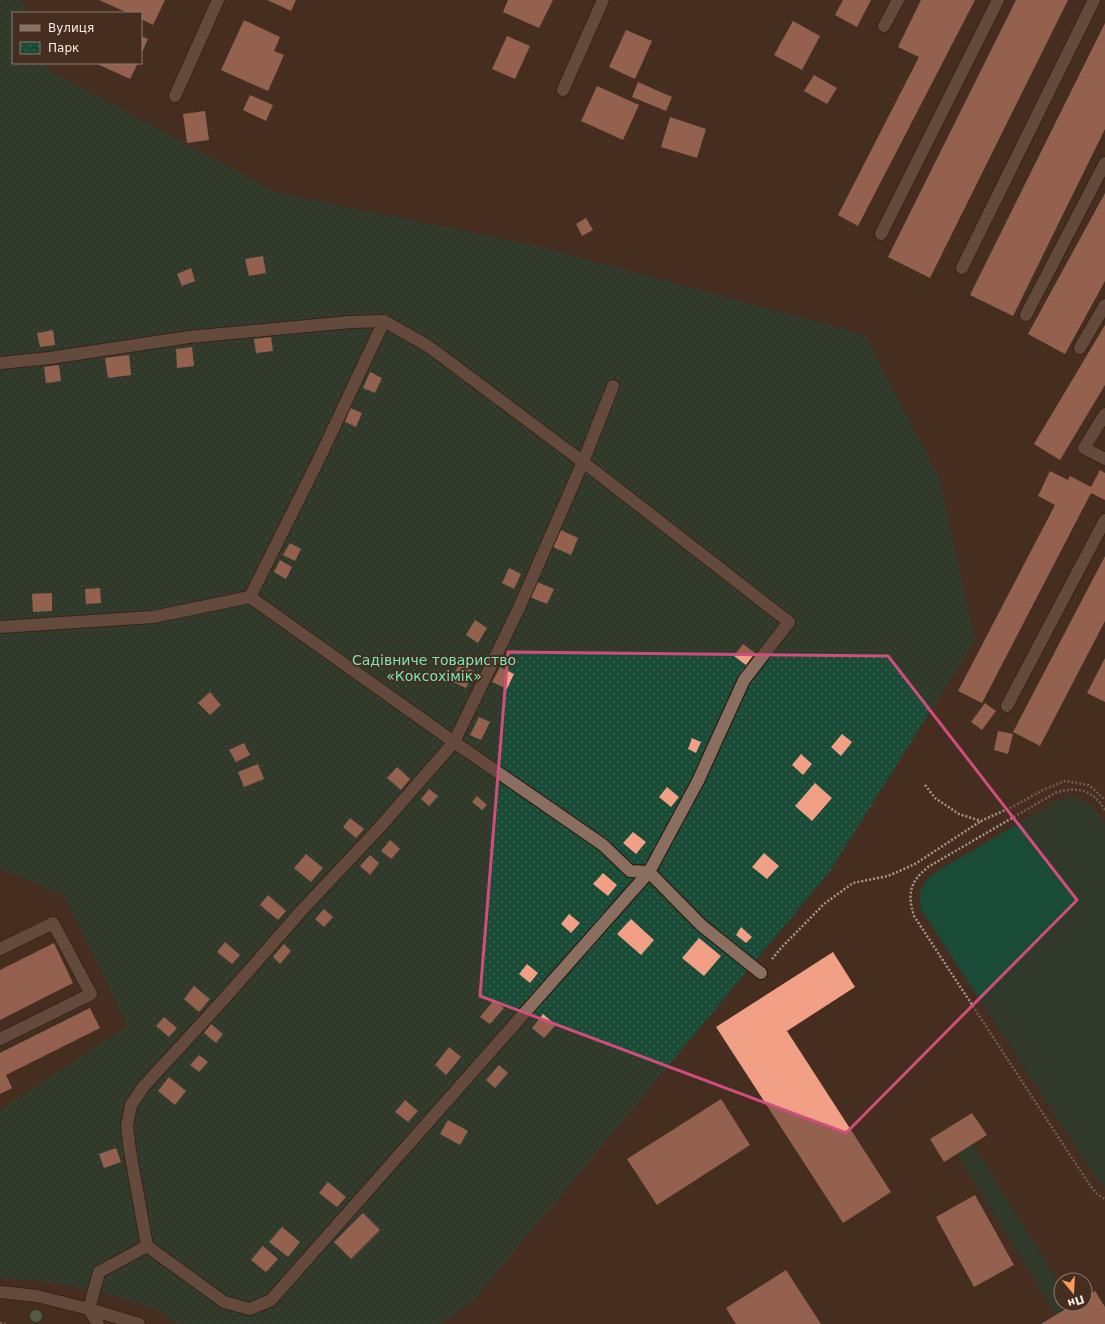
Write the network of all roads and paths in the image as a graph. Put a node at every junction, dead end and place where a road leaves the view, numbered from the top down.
1 (218, 0) edge
2 (603, 0) edge
3 (898, 0) edge
4 (998, 0) edge
5 (1094, 0) edge
6 (884, 26) dead end
7 (563, 90) dead end
8 (175, 96) dead end
9 (1105, 163) edge
10 (881, 234) dead end
11 (962, 268) dead end
12 (1105, 305) edge
13 (1026, 315) dead end
14 (384, 321) junction
15 (1080, 348) dead end
16 (0, 363) edge
17 (613, 386) dead end
18 (1105, 414) edge
19 (1105, 459) edge
20 (583, 462) junction
21 (1105, 520) edge
22 (250, 597) junction
23 (0, 627) edge
24 (1007, 706) dead end
25 (454, 742) junction
26 (925, 785) dead end
27 (1105, 800) edge
28 (1105, 810) edge
29 (981, 821) junction
30 (648, 872) junction
31 (0, 949) edge
32 (761, 973) joint
33 (0, 1039) edge
34 (1105, 1199) edge
35 (147, 1246) junction
36 (0, 1292) edge
37 (89, 1309) junction
38 (0, 1323) edge
39 (6, 1324) edge
40 (98, 1324) edge
41 (139, 1324) edge

1 - 8 street
2 - 7 street
3 - 6 street
4 - 10 street
5 - 11 street
9 - 13 street
12 - 15 street
14 - 16 street
14 - 20 street
14 - 22 street
17 - 20 street
18 - 19 street
20 - 25 street
20 - 30 street
21 - 24 street
22 - 23 street
22 - 25 street
25 - 30 street
25 - 35 street
26 - 29 path
27 - 29 path
28 - 34 path
29 - 32 path
30 - 32 street
30 - 35 street
31 - 33 street
35 - 37 street
36 - 37 street
37 - 40 street
37 - 41 street
38 - 39 path

